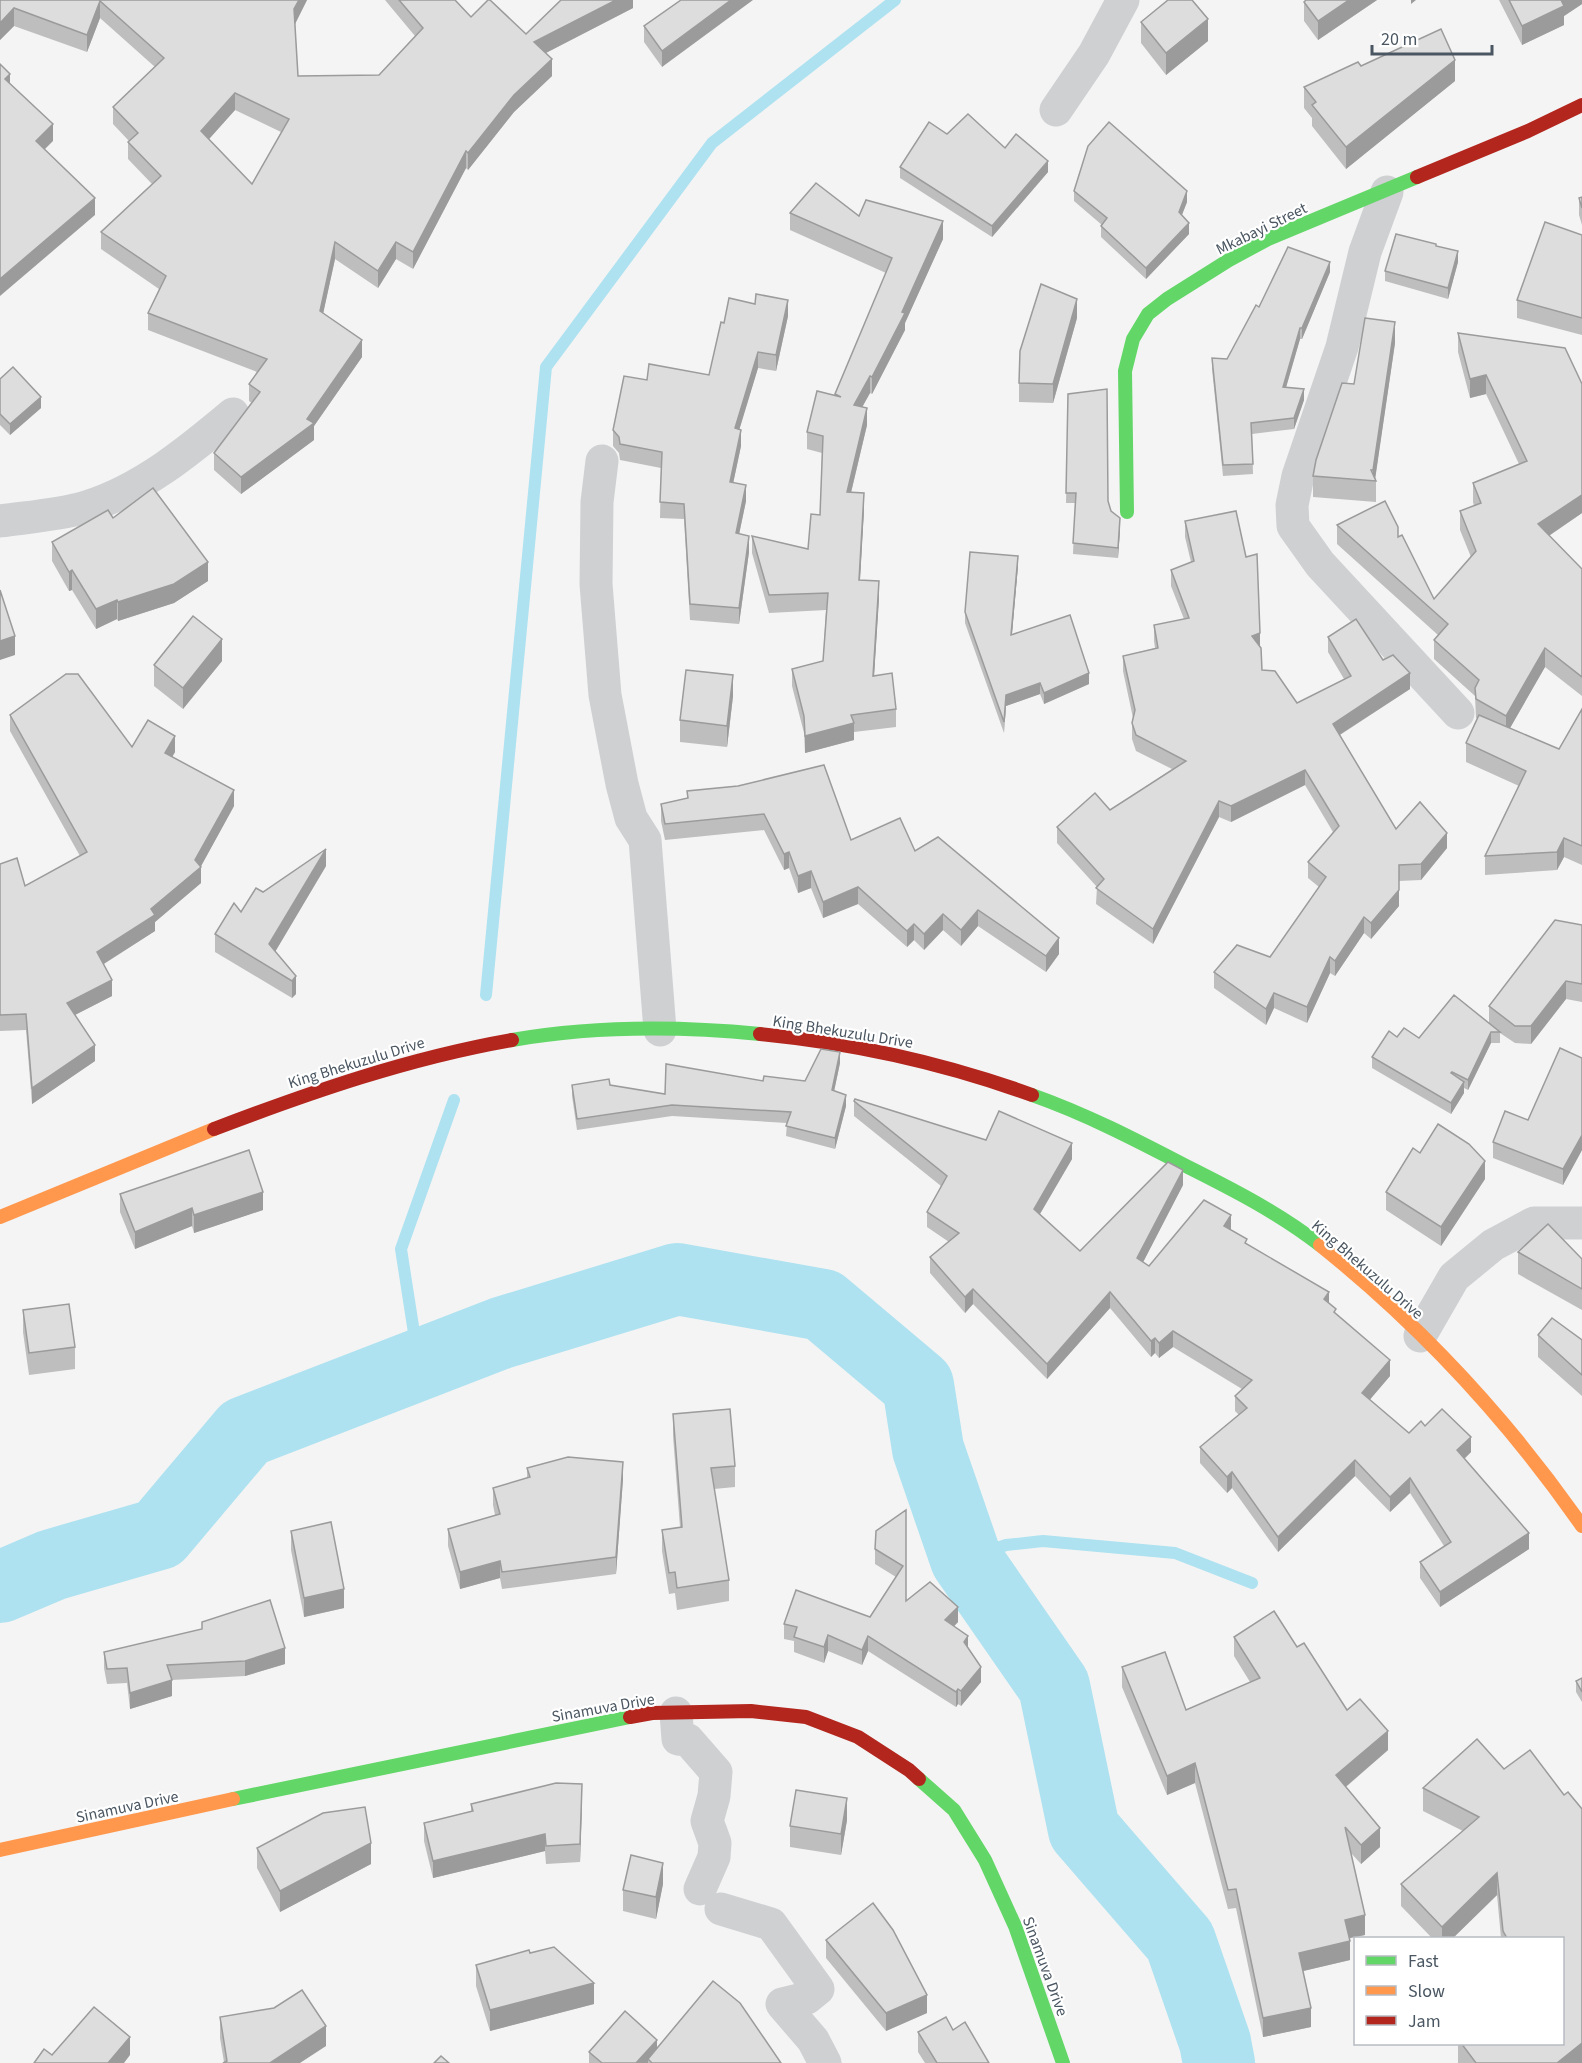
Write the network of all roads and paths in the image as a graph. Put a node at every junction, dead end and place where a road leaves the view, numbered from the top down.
1 (1123, 0) edge
2 (1582, 105) edge
3 (1056, 110) dead end
4 (1387, 192) junction
5 (233, 414) dead end
6 (602, 461) dead end
7 (1127, 512) dead end
8 (0, 521) edge
9 (1458, 713) dead end
10 (660, 1030) junction
11 (0, 1217) edge
12 (1582, 1223) edge
13 (1420, 1336) junction
14 (1582, 1526) edge
15 (676, 1713) junction
16 (0, 1850) edge
17 (825, 2063) edge
18 (1063, 2063) edge

1 - 3 street
2 - 4 street, Mkabayi Street
4 - 7 street, Mkabayi Street
4 - 9 street
5 - 8 street
6 - 10 street
10 - 11 street, King Bhekuzulu Drive
10 - 13 street, King Bhekuzulu Drive
12 - 13 street
13 - 14 street, King Bhekuzulu Drive
15 - 16 street, Sinamuva Drive
15 - 17 street
15 - 18 street, Sinamuva Drive

